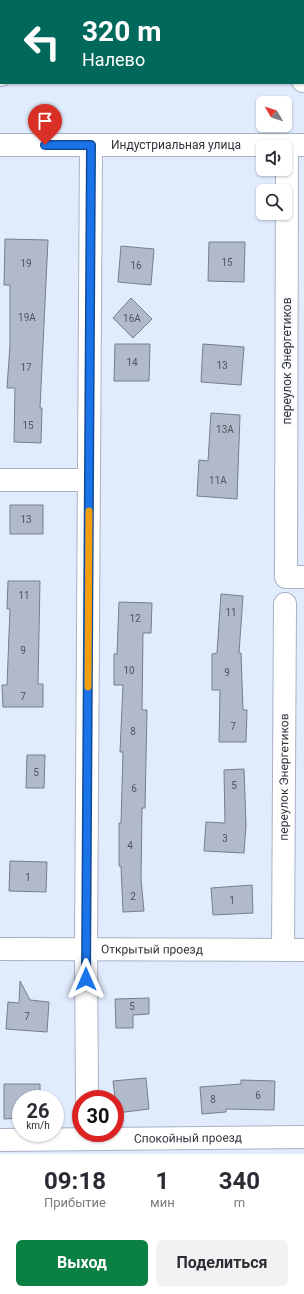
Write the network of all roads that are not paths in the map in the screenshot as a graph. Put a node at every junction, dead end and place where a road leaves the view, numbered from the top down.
1 (0, 145) edge
2 (91, 145) junction
3 (296, 145) edge
4 (0, 480) edge
5 (89, 480) junction
6 (295, 577) edge
7 (285, 604) dead end
8 (0, 949) edge
9 (86, 949) junction
10 (293, 950) edge
11 (87, 1090) edge
12 (304, 1137) edge
13 (0, 1140) edge
14 (124, 1141) edge
15 (72, 1142) edge

1 - 2 street, Индустриальная улица
2 - 3 street, Индустриальная улица
2 - 5 street
3 - 6 street, переулок Энергетиков
4 - 5 street
5 - 9 street
7 - 10 street, переулок Энергетиков
8 - 9 street, Открытый проезд
9 - 10 street, Открытый проезд
9 - 11 street
12 - 14 street, Спокойный проезд
13 - 15 street, Спокойный проезд

